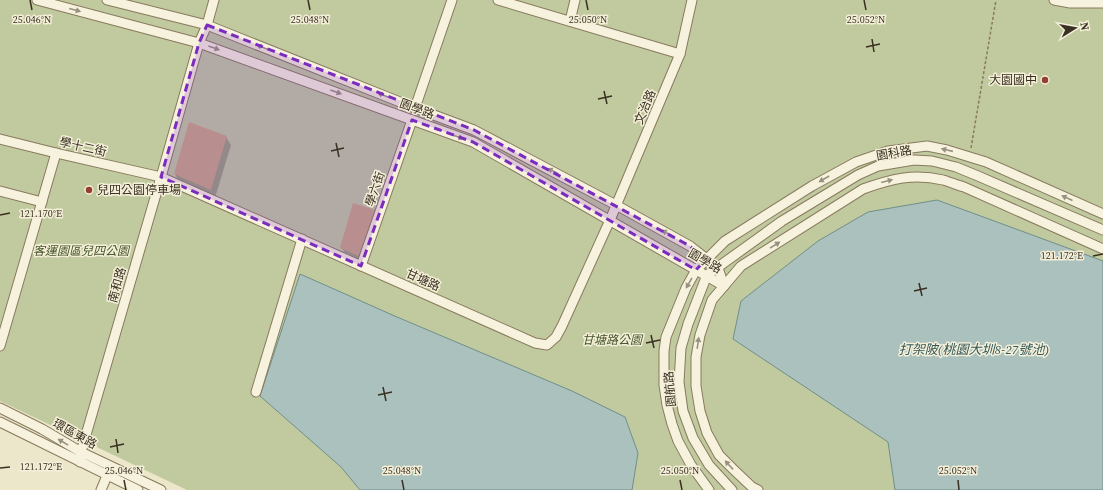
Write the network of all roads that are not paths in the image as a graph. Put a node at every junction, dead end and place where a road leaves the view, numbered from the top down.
1 (37, 0) edge
2 (107, 0) edge
3 (214, 0) edge
4 (452, 0) edge
5 (498, 0) edge
6 (575, 0) edge
7 (692, 0) edge
8 (1054, 0) edge
9 (1070, 2) edge
10 (1103, 3) edge
11 (570, 22) junction
12 (207, 25) junction
13 (199, 43) junction
14 (680, 54) junction
15 (415, 108) junction
16 (412, 120) junction
17 (0, 139) edge
18 (56, 153) junction
19 (162, 177) junction
20 (0, 191) edge
21 (42, 202) junction
22 (616, 205) junction
23 (1103, 214) edge
24 (610, 220) junction
25 (1103, 230) edge
26 (302, 239) junction
27 (1103, 249) edge
28 (706, 259) junction
29 (361, 266) junction
30 (718, 268) junction
31 (696, 270) junction
32 (707, 276) junction
33 (724, 286) junction
34 (0, 346) edge
35 (256, 392) dead end
36 (0, 408) edge
37 (0, 422) edge
38 (81, 452) junction
39 (80, 462) junction
40 (111, 466) junction
41 (108, 476) junction
42 (101, 490) edge
43 (138, 490) edge
44 (161, 490) edge
45 (710, 490) edge
46 (732, 490) edge
47 (758, 490) edge

1 -> 13 street, 園學路
2 - 12 street, 園學路
3 - 12 street, 南和路
4 - 15 street
5 - 11 street
6 - 11 street
7 - 14 street, 文治路
8 - 9 street
9 - 10 street
11 - 14 street
12 - 13 street, 南和路
15 -> 12 street, 園學路
13 -> 16 street, 園學路
13 - 19 street, 南和路
14 - 22 street, 文治路
22 -> 15 street, 園學路
16 -> 24 street, 園學路
16 - 29 street, 學六街
17 - 18 street, 學十二街
18 - 19 street, 學十二街
18 - 21 street
19 - 26 street, 甘塘路
19 - 38 street, 南和路
20 - 21 street
21 - 34 street
22 - 24 street, 文治路
28 -> 22 street, 園學路
23 -> 28 street
24 - 29 street, 甘塘路
24 - 31 street, 園學路
25 - 30 street, 園科路
26 - 29 street, 甘塘路
26 - 35 street
33 -> 27 street
28 - 30 street, 園學路
28 - 31 street
30 - 32 street, 園科路
30 - 33 street, 園學路
31 - 32 street, 園學路
31 -> 45 street
32 - 33 street, 園學路
32 - 46 street, 園航路
47 -> 33 street
38 -> 36 street, 環區東路
37 - 39 street, 環區東路
38 - 39 street, 南和路
38 - 40 street, 環區東路
39 - 41 street, 環區東路
40 - 41 street
40 - 44 street, 環區東路
41 - 42 street
41 - 43 street, 環區東路

